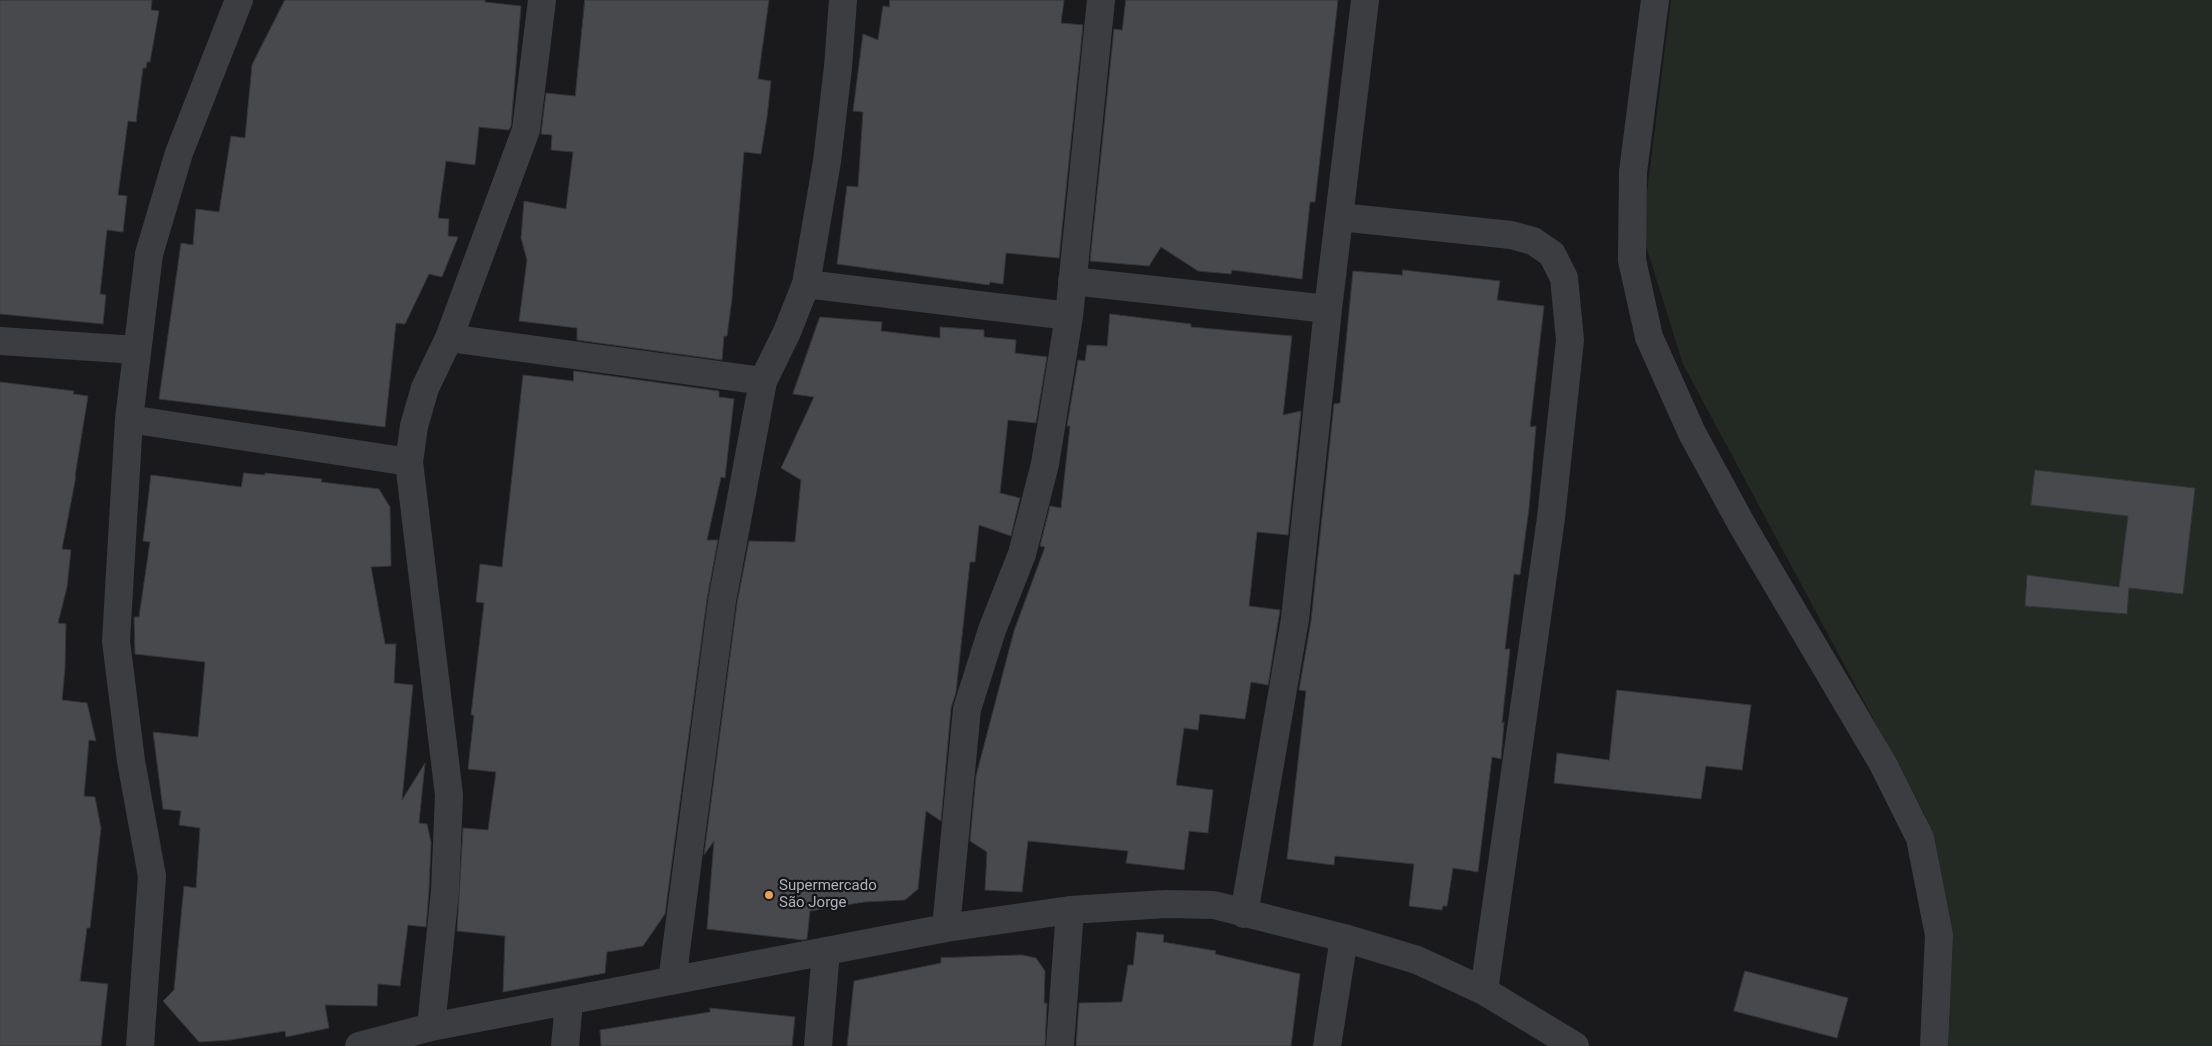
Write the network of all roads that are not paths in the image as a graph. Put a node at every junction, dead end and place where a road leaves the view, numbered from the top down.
1 (239, 0) edge
2 (542, 0) edge
3 (843, 0) edge
4 (1101, 0) edge
5 (1365, 0) edge
6 (1655, 0) edge
7 (1340, 217) junction
8 (1072, 281) junction
9 (806, 284) junction
10 (1328, 309) junction
11 (1068, 316) junction
12 (449, 338) junction
13 (0, 340) edge
14 (137, 350) junction
15 (763, 381) junction
16 (129, 419) junction
17 (409, 462) junction
18 (1070, 910) junction
19 (1244, 914) junction
20 (946, 928) junction
21 (1344, 938) junction
22 (826, 951) junction
23 (672, 981) junction
24 (1484, 991) junction
25 (569, 1002) junction
26 (431, 1027) junction
27 (1569, 1045) edge
28 (140, 1046) edge
29 (359, 1046) edge
30 (565, 1046) edge
31 (818, 1046) edge
32 (1060, 1046) edge
33 (1327, 1046) edge
34 (1934, 1046) edge

1 - 14 street
2 - 12 street
3 - 9 street
4 - 8 street
5 - 7 street
6 - 34 street
7 - 10 street
7 - 24 street
8 - 10 street
8 - 11 street
9 - 11 street
9 - 15 street
10 - 19 street
11 - 20 street
12 - 15 street
12 - 17 street
13 - 14 street
14 - 16 street
15 - 23 street
16 - 17 street
16 - 28 street
17 - 26 street
18 - 19 street
18 - 20 street
18 - 32 street
19 - 21 street
20 - 22 street
21 - 24 street
21 - 33 street
22 - 23 street
22 - 31 street
23 - 25 street
24 - 27 street
25 - 26 street
25 - 30 street
26 - 29 street

